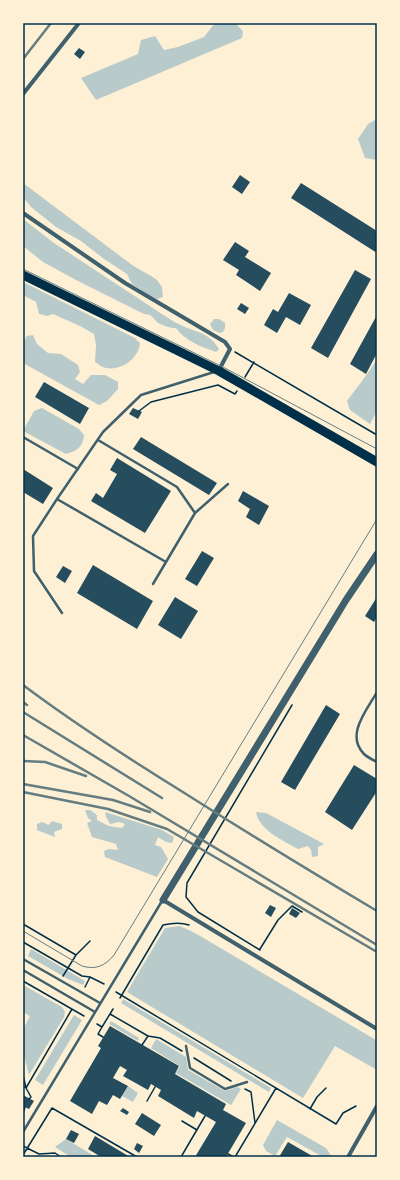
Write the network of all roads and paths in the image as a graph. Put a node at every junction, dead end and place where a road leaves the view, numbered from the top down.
1 (79, 23) edge
2 (23, 94) edge
3 (23, 213) edge
4 (23, 275) edge
5 (230, 350) junction
6 (254, 362) junction
7 (219, 371) junction
8 (241, 384) junction
9 (139, 411) dead end
10 (377, 435) edge
11 (23, 437) edge
12 (98, 439) junction
13 (377, 462) edge
14 (78, 469) junction
15 (228, 484) dead end
16 (57, 499) junction
17 (196, 512) junction
18 (377, 554) edge
19 (166, 562) junction
20 (153, 584) dead end
21 (62, 613) dead end
22 (377, 692) edge
23 (377, 762) edge
24 (247, 782) dead end
25 (163, 900) junction
26 (302, 912) dead end
27 (23, 924) edge
28 (189, 925) dead end
29 (90, 941) dead end
30 (23, 942) edge
31 (76, 955) junction
32 (23, 959) edge
33 (68, 968) junction
34 (23, 970) edge
35 (64, 976) dead end
36 (90, 977) junction
37 (23, 981) edge
38 (104, 984) dead end
39 (85, 986) dead end
40 (116, 992) dead end
41 (121, 995) junction
42 (120, 998) dead end
43 (100, 1003) junction
44 (72, 1009) junction
45 (113, 1009) dead end
46 (95, 1012) junction
47 (84, 1016) dead end
48 (97, 1024) dead end
49 (102, 1027) junction
50 (377, 1029) edge
51 (148, 1036) dead end
52 (103, 1037) dead end
53 (142, 1045) dead end
54 (186, 1046) dead end
55 (23, 1075) edge
56 (247, 1082) dead end
57 (23, 1086) edge
58 (155, 1087) dead end
59 (26, 1088) junction
60 (276, 1088) junction
61 (326, 1088) dead end
62 (30, 1099) dead end
63 (147, 1101) dead end
64 (356, 1106) dead end
65 (377, 1106) edge
66 (25, 1107) dead end
67 (310, 1109) junction
68 (23, 1114) edge
69 (205, 1116) dead end
70 (182, 1121) dead end
71 (196, 1130) junction
72 (23, 1132) edge
73 (23, 1146) edge
74 (27, 1148) junction
75 (228, 1154) dead end
76 (23, 1155) edge
77 (61, 1157) edge
78 (137, 1157) edge
79 (180, 1157) edge
80 (235, 1157) edge
81 (348, 1157) edge

1 - 2 street
3 - 5 street
4 - 7 main road
5 - 6 path
5 - 7 street
6 - 8 path
6 - 10 path
7 - 8 main road
7 - 12 lane
8 - 9 path
8 - 13 main road
11 - 14 lane
12 - 14 lane
12 - 17 lane
14 - 16 lane
15 - 17 lane
16 - 19 lane
16 - 21 lane
17 - 19 lane
18 - 25 street
19 - 20 lane
22 - 23 lane
24 - 26 path
25 - 43 lane
25 - 50 street
27 - 31 path
28 - 41 path
29 - 31 path
30 - 33 path
31 - 33 path
32 - 43 lane
33 - 35 path
33 - 36 path
34 - 46 lane
36 - 38 path
36 - 39 path
37 - 44 path
40 - 41 path
41 - 42 path
41 - 60 path
43 - 46 lane
44 - 47 path
44 - 59 path
45 - 49 path
46 - 72 lane
48 - 49 path
49 - 52 path
51 - 53 path
54 - 56 lane
55 - 59 path
57 - 59 path
58 - 63 path
59 - 62 path
60 - 67 path
60 - 80 path
61 - 67 path
64 - 67 path
65 - 81 street
66 - 68 path
69 - 71 path
70 - 71 path
71 - 79 path
73 - 74 path
74 - 76 path
74 - 77 path
74 - 78 path
75 - 80 path

